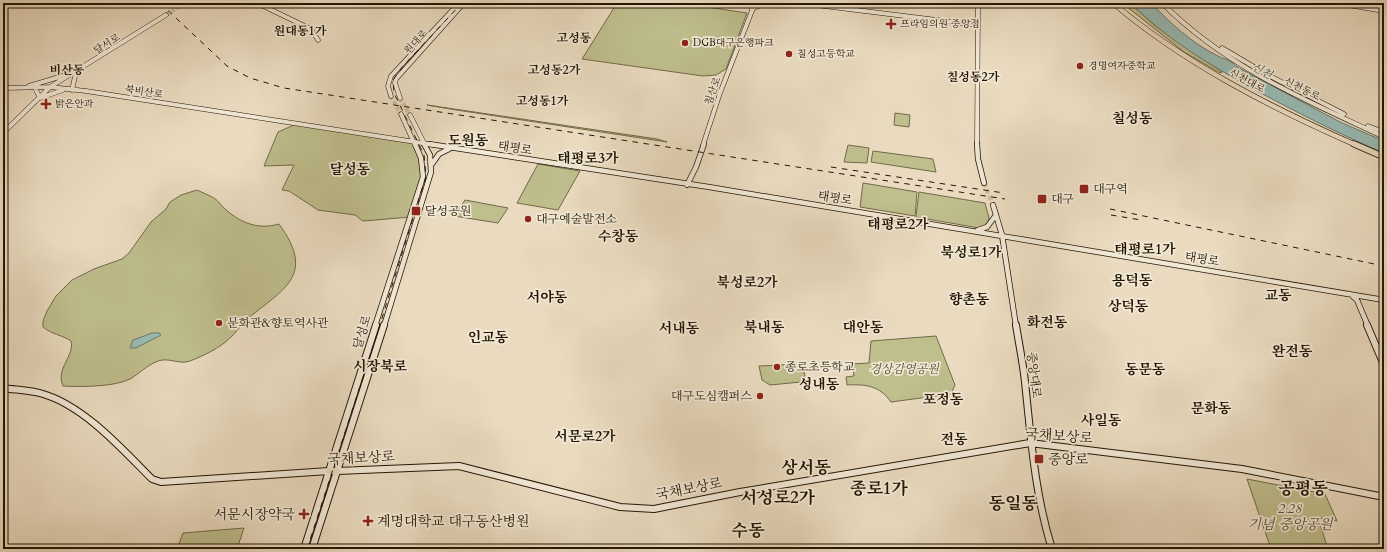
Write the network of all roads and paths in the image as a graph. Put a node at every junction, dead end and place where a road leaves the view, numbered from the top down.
1 (257, 3) edge
2 (459, 3) edge
3 (464, 3) edge
4 (749, 3) edge
5 (755, 3) edge
6 (765, 3) edge
7 (800, 3) edge
8 (978, 3) edge
9 (1113, 3) edge
10 (1116, 3) edge
11 (1162, 3) edge
12 (1166, 3) edge
13 (1336, 3) edge
14 (752, 9) junction
15 (1384, 12) edge
16 (166, 15) tunnel mouth
17 (977, 25) junction
18 (318, 40) dead end
19 (1212, 42) junction
20 (76, 72) junction
21 (1255, 73) junction
22 (50, 87) junction
23 (3, 88) edge
24 (23, 88) junction
25 (35, 88) junction
26 (66, 89) junction
27 (1284, 89) junction
28 (72, 90) junction
29 (391, 96) tunnel mouth
30 (40, 98) junction
31 (400, 98) tunnel mouth
32 (1342, 113) junction
33 (401, 114) tunnel mouth
34 (410, 115) tunnel mouth
35 (283, 122) joint
36 (3, 133) edge
37 (1384, 134) edge
38 (415, 143) junction
39 (424, 144) junction
40 (451, 149) junction
41 (1384, 156) edge
42 (432, 167) junction
43 (984, 183) tunnel mouth
44 (687, 185) junction
45 (993, 205) tunnel mouth
46 (996, 215) junction
47 (970, 231) junction
48 (1002, 235) junction
49 (1350, 293) junction
50 (1384, 300) edge
51 (1384, 365) edge
52 (3, 388) edge
53 (1030, 443) junction
54 (329, 471) junction
55 (337, 471) junction
56 (1384, 497) edge
57 (304, 549) edge
58 (312, 549) edge
59 (1052, 549) edge

1 - 18 main road
2 - 29 main road, 원대로
3 - 31 main road, 원대로
4 - 14 main road
5 - 14 main road, 침산로
6 - 14 main road
7 - 17 main road
8 - 17 main road
9 - 41 highway, 신천대로
10 - 41 highway, 신천대로
11 - 21 main road, 신천동로
12 - 19 main road, 신천동로
13 - 15 main road
14 - 44 main road, 침산로
16 - 20 main road, 달서로
17 - 43 main road
19 - 21 main road
19 - 32 main road, 신천동로
20 - 22 main road, 달서로
20 - 24 main road
20 - 28 main road
21 - 27 main road, 신천동로
22 - 25 main road, 북비산로
22 - 26 main road, 북비산로
22 - 30 main road, 달서로
23 - 24 main road, 북비산로
24 - 25 main road, 북비산로
25 - 30 main road
26 - 28 main road, 북비산로
26 - 30 main road
27 - 32 main road
27 - 37 main road, 신천동로
28 - 35 main road, 북비산로
30 - 36 main road, 달서로
32 - 37 main road, 신천동로
33 - 38 main road
34 - 39 main road
35 - 38 main road, 태평로
38 - 39 main road, 태평로
38 - 54 main road, 달성로
39 - 40 main road, 태평로
39 - 42 main road
40 - 42 main road
40 - 44 main road, 태평로
42 - 55 main road
44 - 47 main road, 태평로
45 - 46 main road, 중앙대로
46 - 47 main road
46 - 48 main road, 중앙대로
47 - 48 main road, 태평로
48 - 49 main road, 태평로
48 - 53 main road, 중앙대로
49 - 50 main road, 태평로
49 - 51 main road
52 - 54 main road, 국채보상로
53 - 55 main road, 국채보상로
53 - 56 main road, 국채보상로
53 - 59 main road, 중앙대로
54 - 55 main road, 국채보상로
54 - 57 main road, 달성로
55 - 58 main road

